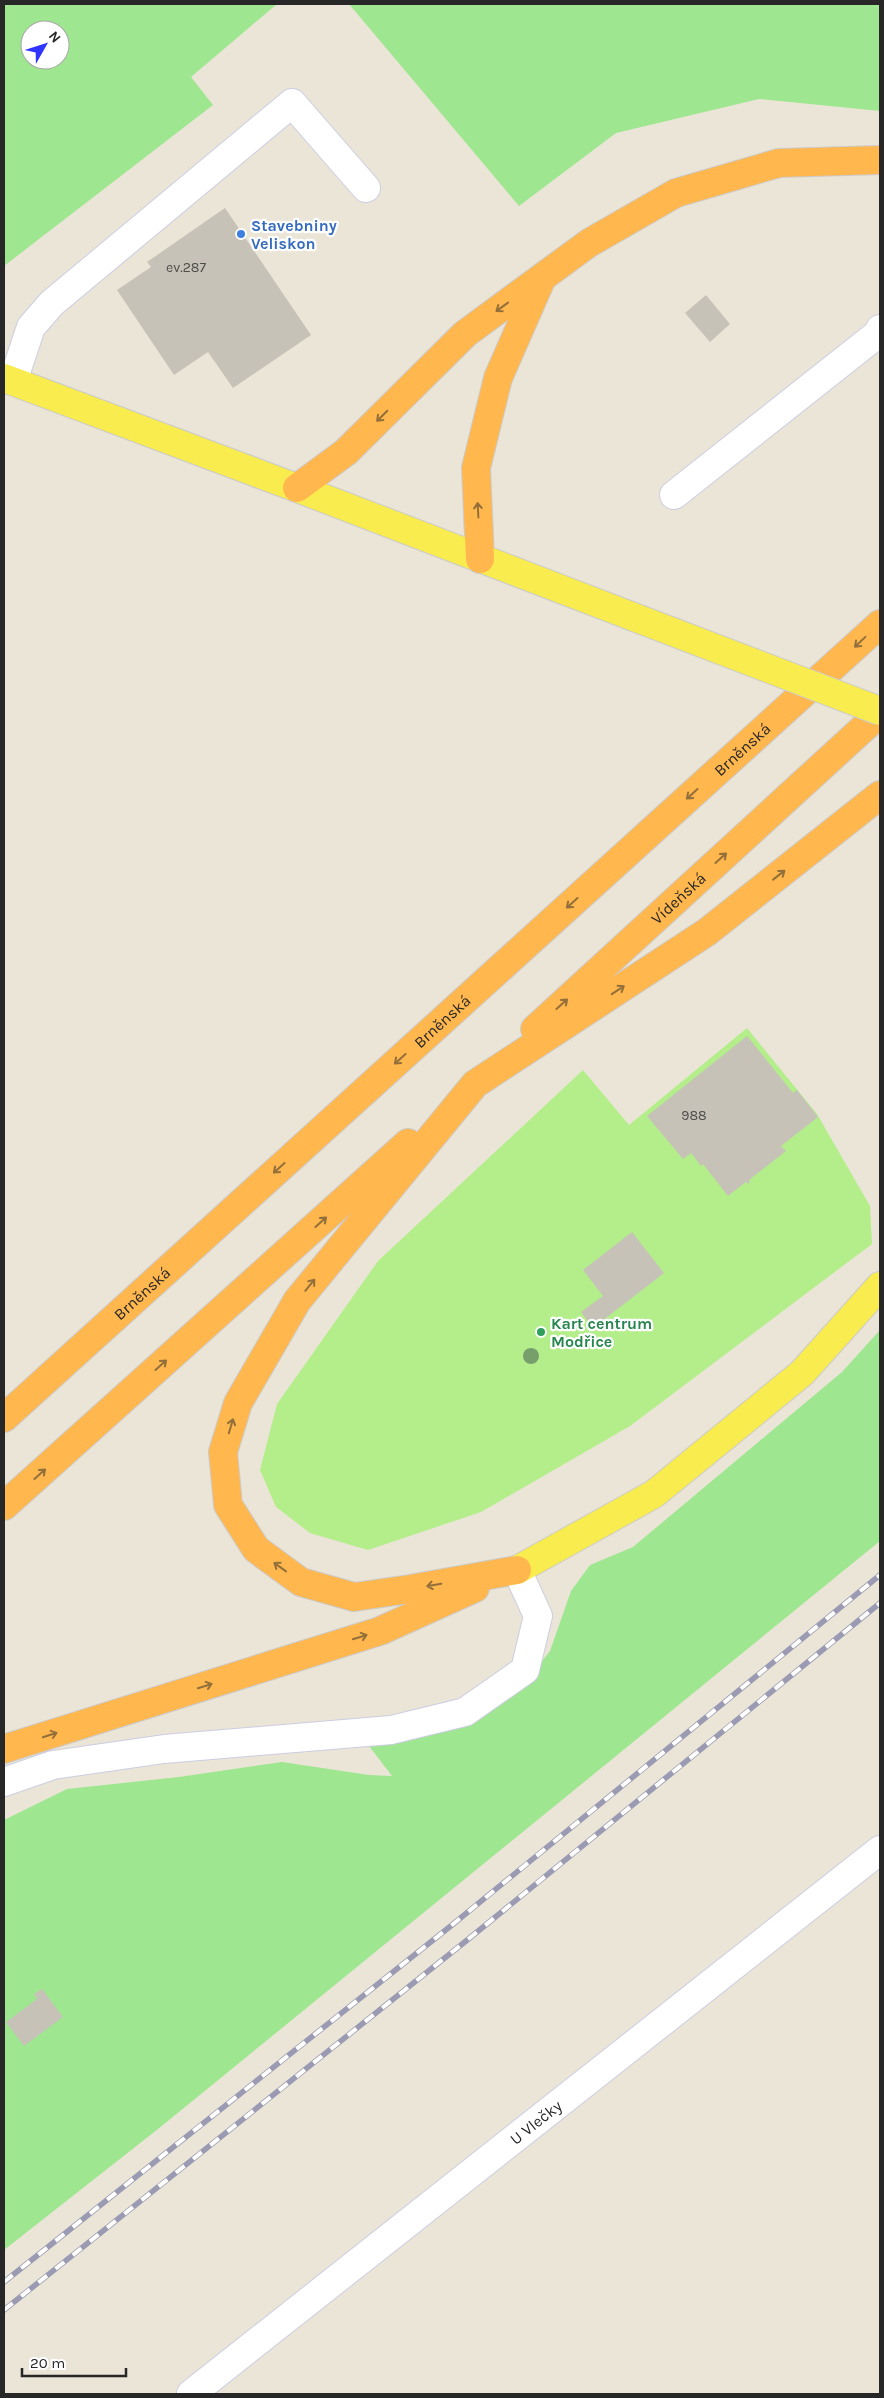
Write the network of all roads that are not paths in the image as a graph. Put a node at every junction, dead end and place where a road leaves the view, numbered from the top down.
1 (880, 160) edge
2 (366, 188) dead end
3 (542, 278) junction
4 (880, 329) edge
5 (9, 379) edge
6 (298, 488) junction
7 (674, 495) dead end
8 (480, 558) junction
9 (880, 624) edge
10 (880, 712) edge
11 (880, 795) edge
12 (475, 1084) junction
13 (880, 1286) edge
14 (4, 1418) edge
15 (4, 1506) edge
16 (517, 1570) junction
17 (4, 1750) edge
18 (4, 1782) edge
19 (880, 1850) edge
20 (191, 2394) edge

1 - 3 highway
2 - 5 street
3 -> 6 highway
8 -> 3 highway
4 - 7 street
5 - 6 main road
6 - 8 main road
8 - 10 main road, bridge
9 -> 14 highway, Brněnská
12 -> 10 highway, Vídeňská
12 -> 11 highway
15 -> 12 highway
16 -> 12 highway
13 - 16 main road
17 -> 16 highway
16 - 18 street
19 - 20 street, U Vlečky

